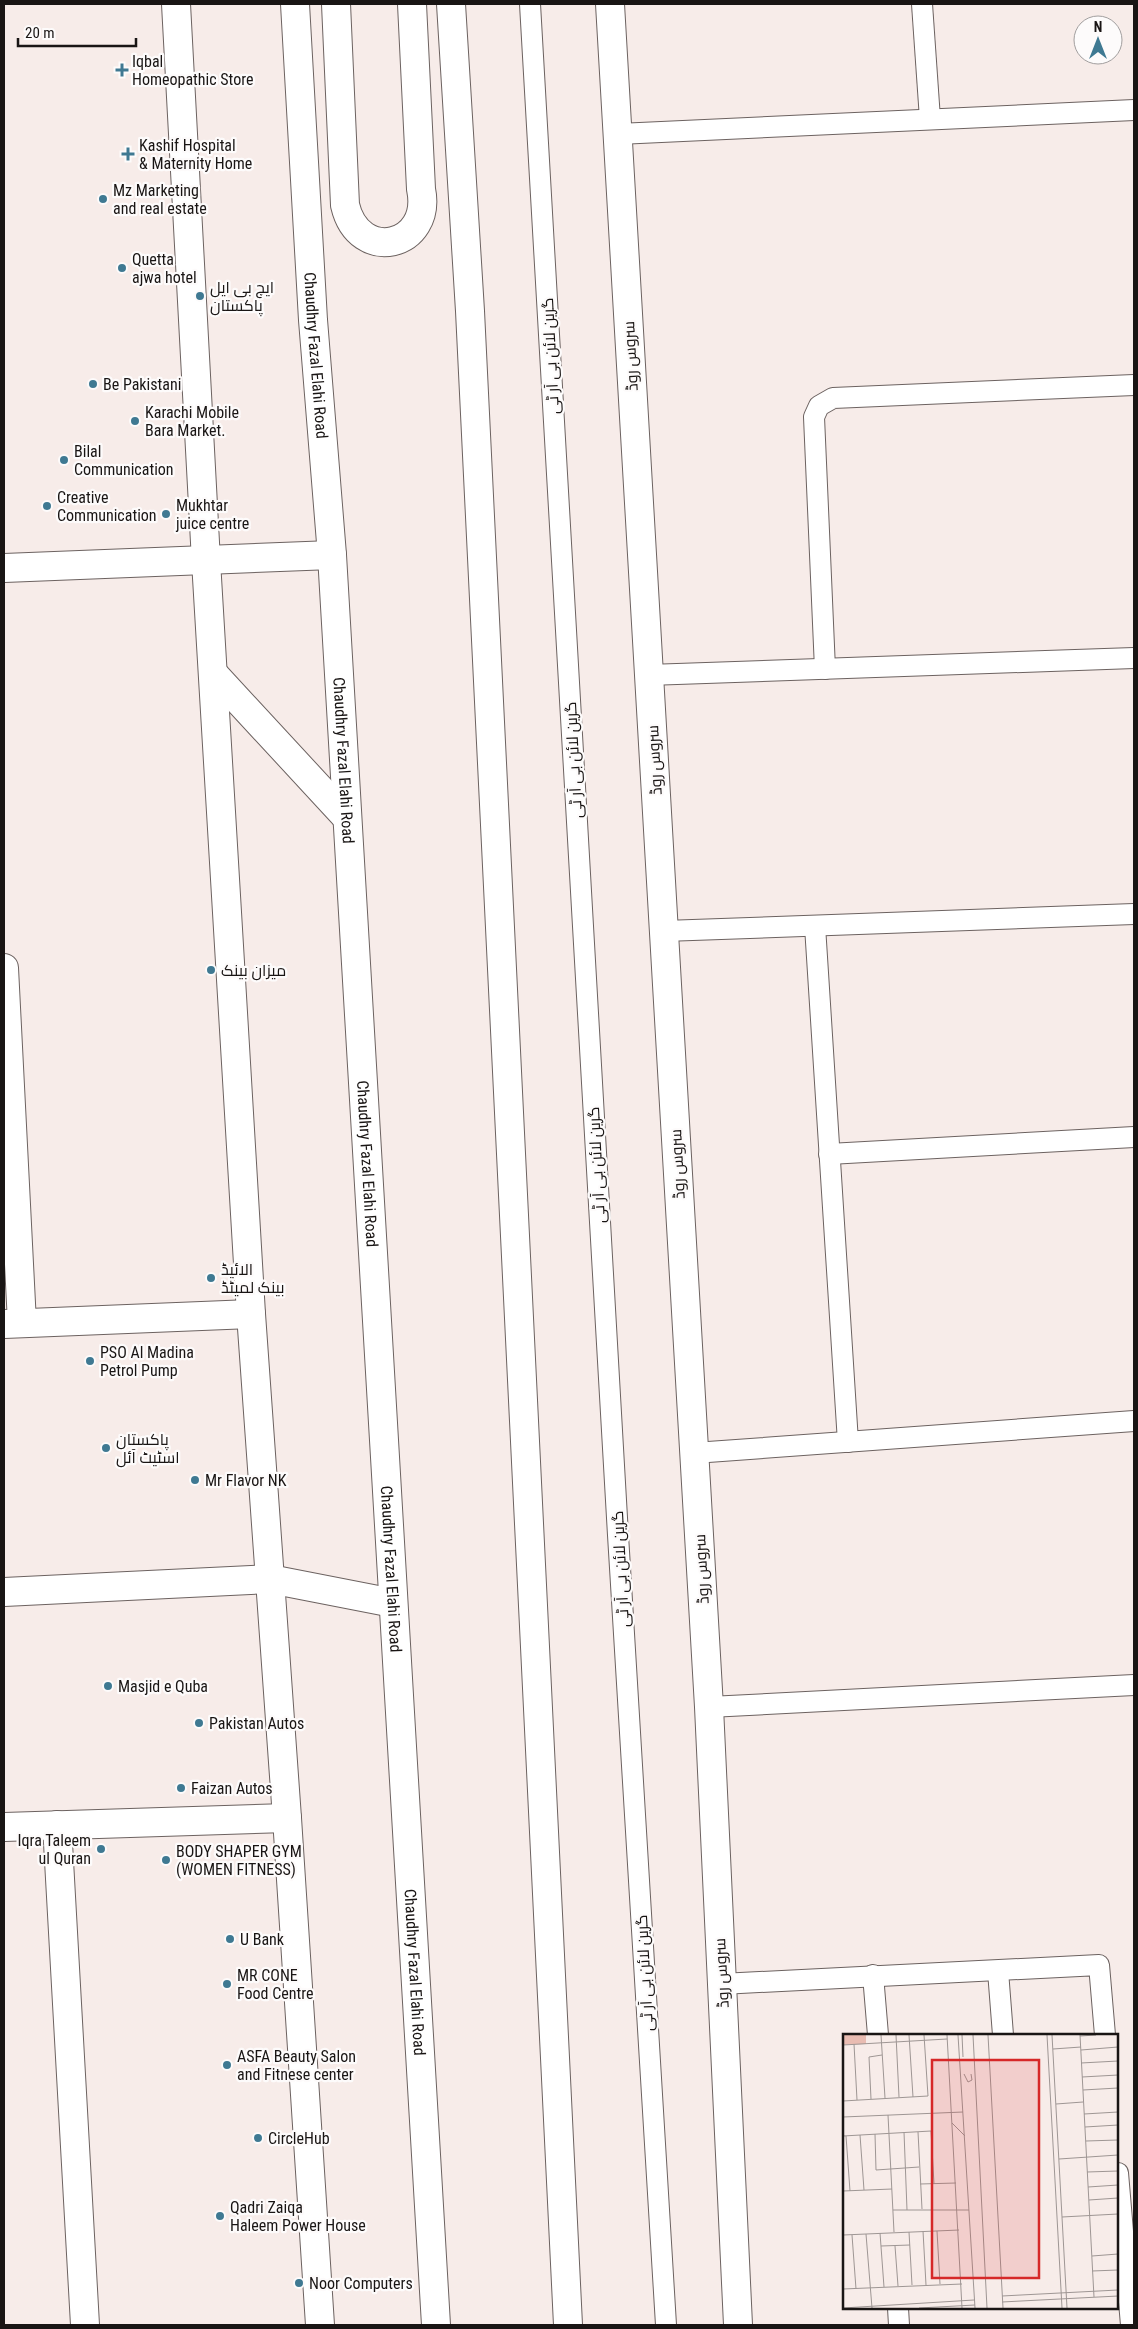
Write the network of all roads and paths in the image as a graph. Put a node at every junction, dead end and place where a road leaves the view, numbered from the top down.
1 (176, 4) edge
2 (295, 4) edge
3 (336, 4) edge
4 (412, 4) edge
5 (451, 4) edge
6 (530, 4) edge
7 (610, 4) edge
8 (922, 4) edge
9 (1134, 110) edge
10 (930, 119) junction
11 (618, 134) junction
12 (1134, 385) edge
13 (332, 555) junction
14 (206, 560) junction
15 (4, 568) edge
16 (1134, 658) edge
17 (825, 669) junction
18 (213, 673) junction
19 (648, 675) junction
20 (347, 818) junction
21 (1134, 914) edge
22 (815, 926) junction
23 (664, 931) junction
24 (4, 968) edge
25 (1134, 1137) edge
26 (829, 1154) junction
27 (251, 1314) junction
28 (13, 1323) edge
29 (1134, 1421) edge
30 (848, 1442) junction
31 (694, 1453) junction
32 (270, 1580) junction
33 (4, 1592) edge
34 (394, 1603) junction
35 (1134, 1685) edge
36 (709, 1707) junction
37 (287, 1818) junction
38 (57, 1825) junction
39 (4, 1827) edge
40 (998, 1971) junction
41 (873, 1975) junction
42 (721, 1984) junction
43 (878, 2034) edge
44 (1002, 2034) edge
45 (1105, 2034) edge
46 (1118, 2181) edge
47 (898, 2309) edge
48 (85, 2325) edge
49 (320, 2325) edge
50 (436, 2325) edge
51 (568, 2325) edge
52 (666, 2325) edge
53 (738, 2325) edge
54 (899, 2325) edge
55 (1131, 2325) edge

1 - 14 street
2 - 13 street, Chaudhry Fazal Elahi Road
3 - 4 street
5 - 51 street
6 - 52 lane, گرین لائن بی آر ٹی
7 - 11 street, سروس روڈ
8 - 10 lane
9 - 10 lane
10 - 11 lane
11 - 19 street, سروس روڈ
12 - 17 lane
13 - 14 street
13 - 20 street, Chaudhry Fazal Elahi Road
14 - 15 street
14 - 18 street
16 - 17 lane
17 - 19 lane
18 - 20 street
18 - 27 street
19 - 23 street, سروس روڈ
20 - 34 street, Chaudhry Fazal Elahi Road
21 - 22 lane
22 - 23 lane
22 - 26 lane
23 - 31 street, سروس روڈ
24 - 28 street
25 - 26 lane
26 - 30 lane
27 - 28 street
27 - 32 street
29 - 30 lane
30 - 31 lane
31 - 36 street, سروس روڈ
32 - 33 street
32 - 34 street
32 - 37 street
34 - 50 street, Chaudhry Fazal Elahi Road
35 - 36 lane
36 - 42 street, سروس روڈ
37 - 38 street
37 - 49 street
38 - 39 street
38 - 48 street
40 - 41 lane
40 - 44 lane
40 - 45 lane
41 - 42 lane
41 - 43 lane
42 - 53 street, سروس روڈ
46 - 55 lane
47 - 54 lane

